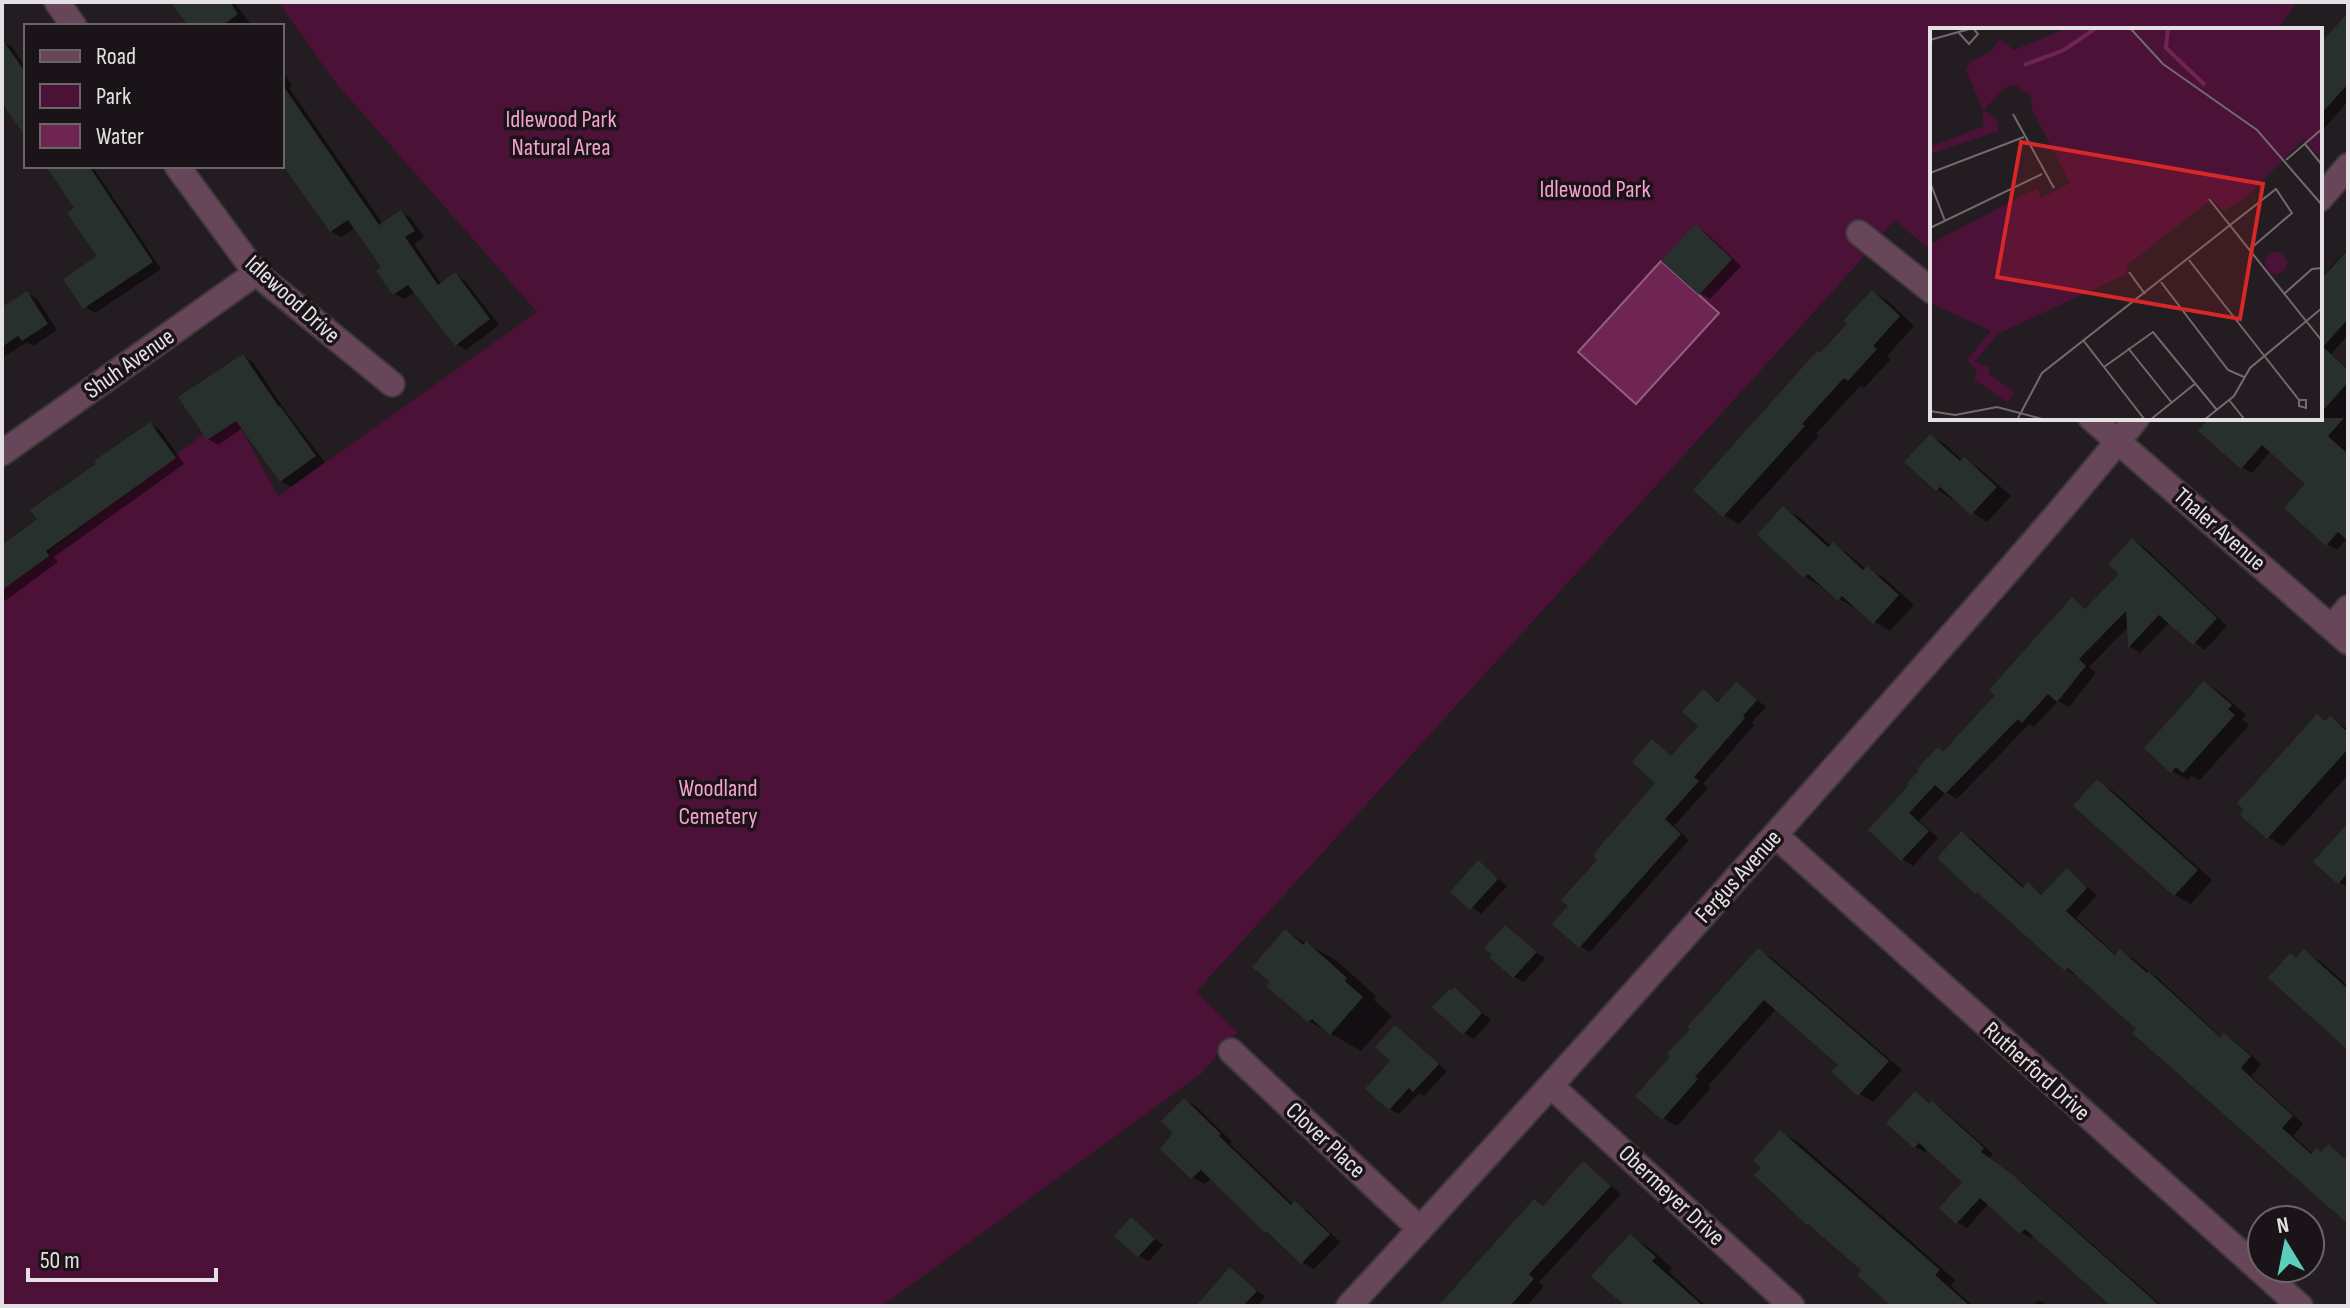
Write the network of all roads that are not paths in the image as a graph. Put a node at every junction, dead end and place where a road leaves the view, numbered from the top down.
1 (57, 2) edge
2 (73, 24) edge
3 (2348, 166) edge
4 (178, 168) edge
5 (2322, 197) edge
6 (1859, 233) dead end
7 (256, 273) junction
8 (1930, 289) edge
9 (392, 384) dead end
10 (2094, 420) edge
11 (2135, 420) edge
12 (2119, 440) junction
13 (2, 453) edge
14 (2348, 608) edge
15 (2340, 634) edge
16 (1775, 835) junction
17 (1231, 1051) dead end
18 (1551, 1086) junction
19 (1420, 1229) junction
20 (1349, 1306) edge
21 (1792, 1306) edge
22 (2300, 1306) edge

1 - 2 street
3 - 5 street
4 - 7 street, Idlewood Drive
6 - 8 street
7 - 9 street, Idlewood Drive
7 - 13 street, Shuh Avenue
10 - 12 street, Thaler Avenue
11 - 12 street, Fergus Avenue
12 - 15 street, Thaler Avenue
12 - 16 street, Fergus Avenue
14 - 15 street
16 - 18 street, Fergus Avenue
16 - 22 street, Rutherford Drive
17 - 19 street, Clover Place
18 - 19 street, Fergus Avenue
18 - 21 street, Obermeyer Drive
19 - 20 street, Fergus Avenue

